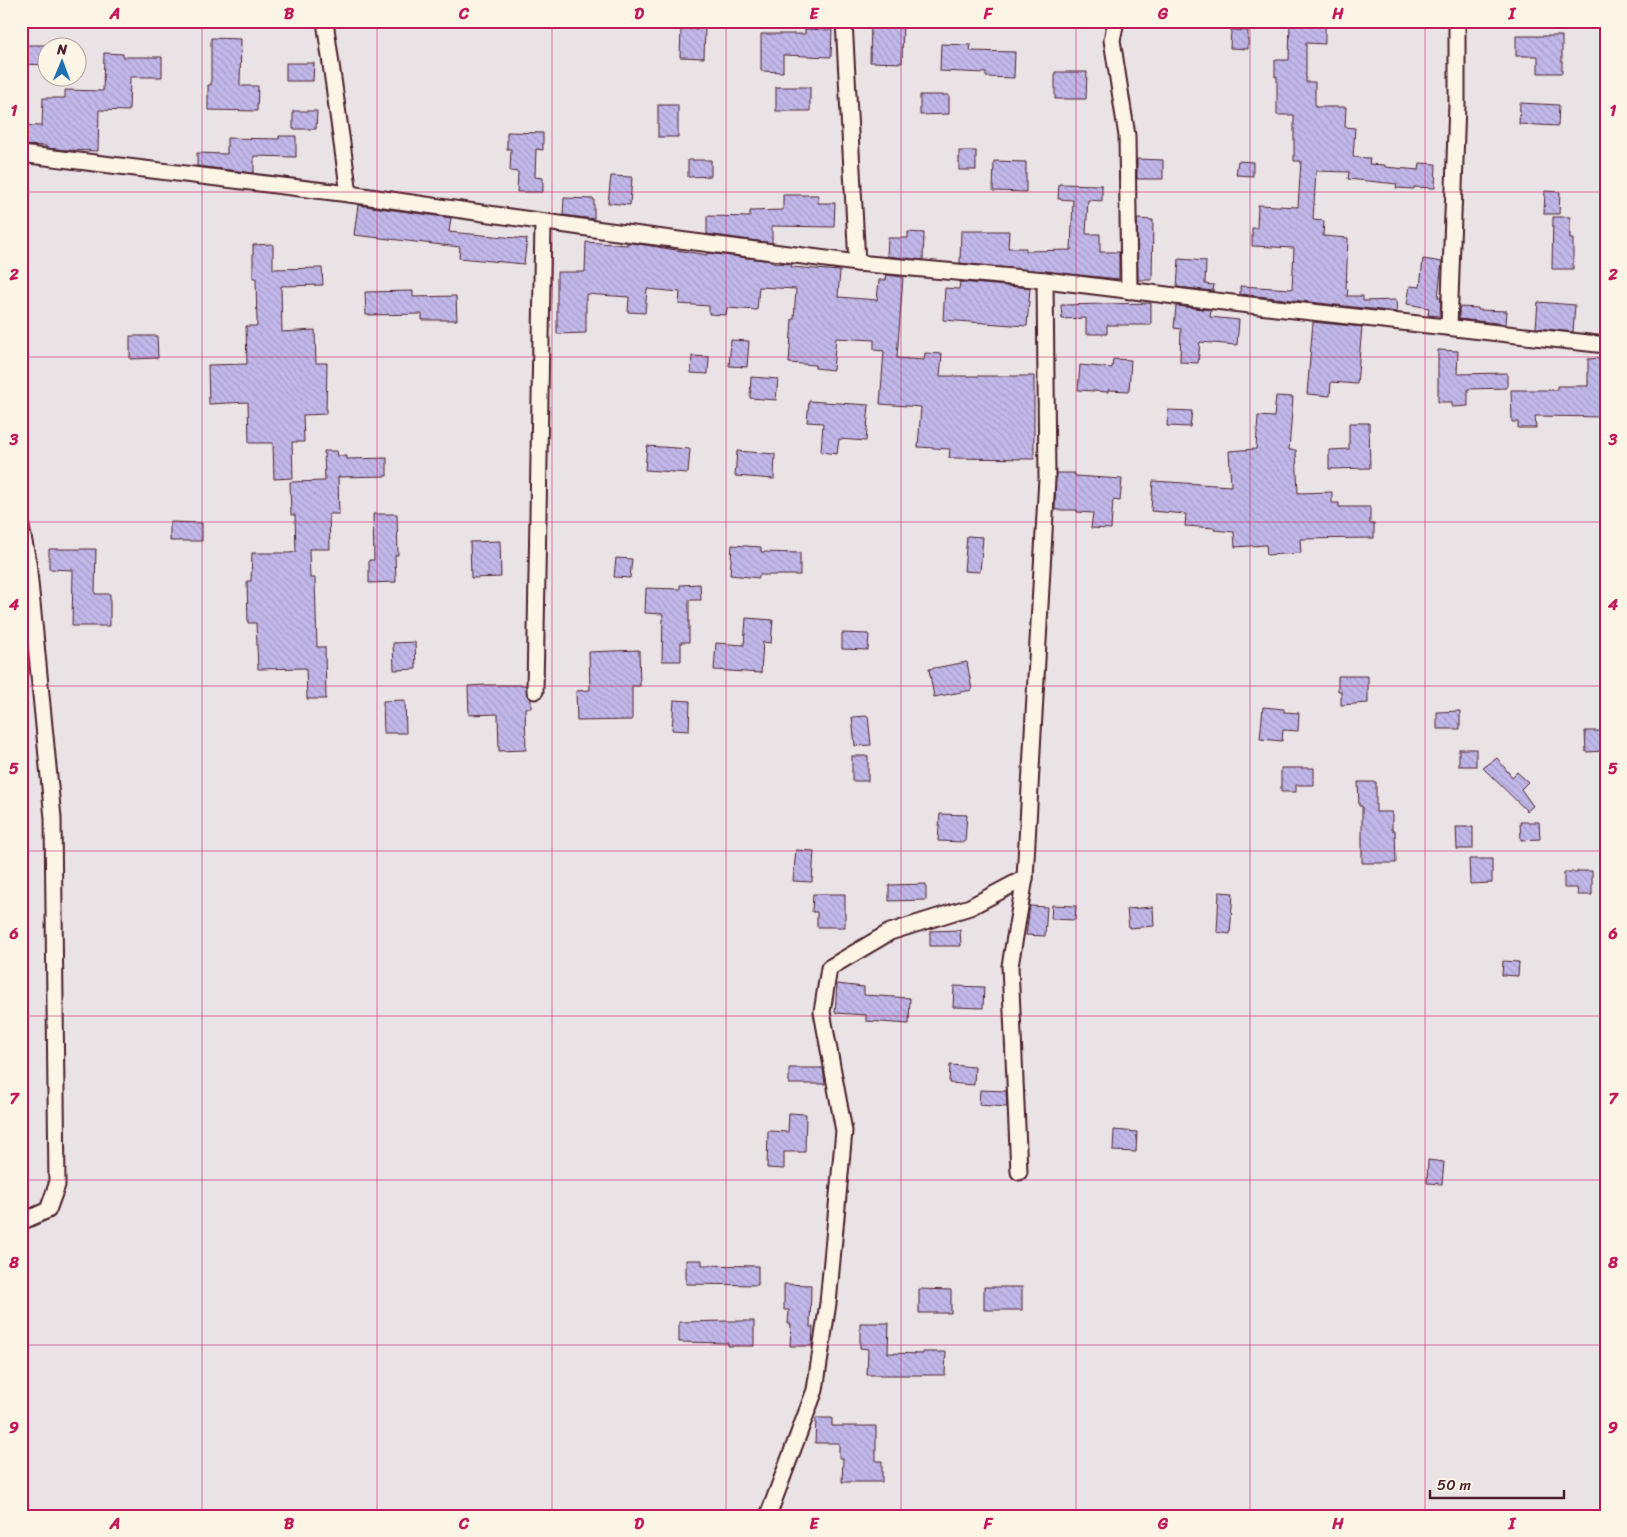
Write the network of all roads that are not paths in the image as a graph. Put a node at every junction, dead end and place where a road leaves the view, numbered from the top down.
1 (325, 21) edge
2 (844, 21) edge
3 (1116, 21) edge
4 (1457, 21) edge
5 (21, 154) edge
6 (349, 194) junction
7 (543, 222) junction
8 (857, 263) junction
9 (1045, 280) junction
10 (1130, 291) junction
11 (1449, 327) junction
12 (1606, 346) edge
13 (21, 527) edge
14 (535, 691) dead end
15 (1025, 878) junction
16 (1019, 1172) dead end
17 (21, 1222) edge
18 (768, 1516) edge

1 - 6 street
2 - 8 street
3 - 10 street
4 - 11 street
5 - 6 street
6 - 7 street
7 - 8 street
7 - 14 street
8 - 9 street
9 - 10 street
9 - 15 street
10 - 11 street
11 - 12 street
13 - 17 street
15 - 16 street
15 - 18 street

